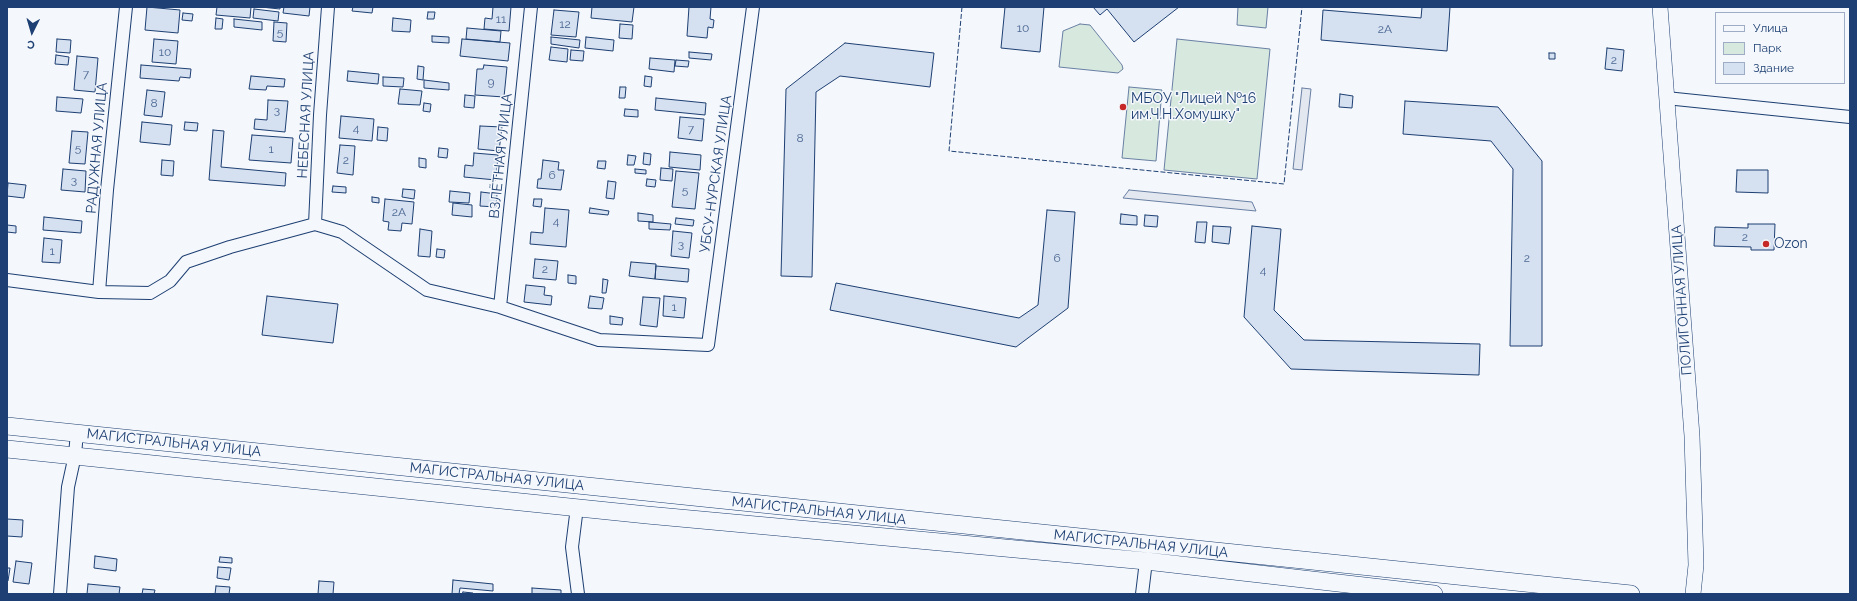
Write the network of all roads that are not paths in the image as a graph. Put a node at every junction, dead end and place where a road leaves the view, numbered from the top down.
1 (126, 7) edge
2 (328, 7) edge
3 (531, 7) edge
4 (753, 7) edge
5 (1660, 7) edge
6 (1666, 98) junction
7 (1850, 117) edge
8 (315, 224) junction
9 (7, 280) edge
10 (99, 292) junction
11 (500, 307) junction
12 (7, 426) edge
13 (77, 432) junction
14 (7, 448) edge
15 (74, 455) junction
16 (577, 507) junction
17 (1146, 561) junction
18 (60, 594) edge
19 (578, 594) edge
20 (1142, 594) edge
21 (1434, 594) edge
22 (1631, 594) edge
23 (1693, 594) edge

1 - 10 street, РАДУЖНАЯ УЛИЦА
2 - 8 street, НЕБЕСНАЯ УЛИЦА
3 - 11 street, ВЗЛЁТНАЯ УЛИЦА
4 - 11 street, УБСУ-НУРСКАЯ УЛИЦА
5 - 6 street, ПОЛИГОННАЯ УЛИЦА
6 - 7 street
6 - 23 street, ПОЛИГОННАЯ УЛИЦА
8 - 10 street
8 - 11 street
9 - 10 street
12 - 13 main road, МАГИСТРАЛЬНАЯ УЛИЦА
13 - 15 street
13 - 22 main road, МАГИСТРАЛЬНАЯ УЛИЦА
14 - 15 main road, МАГИСТРАЛЬНАЯ УЛИЦА
15 - 16 main road, МАГИСТРАЛЬНАЯ УЛИЦА
15 - 18 street
16 - 17 main road, МАГИСТРАЛЬНАЯ УЛИЦА
16 - 19 street
17 - 20 street
17 - 21 main road, МАГИСТРАЛЬНАЯ УЛИЦА

